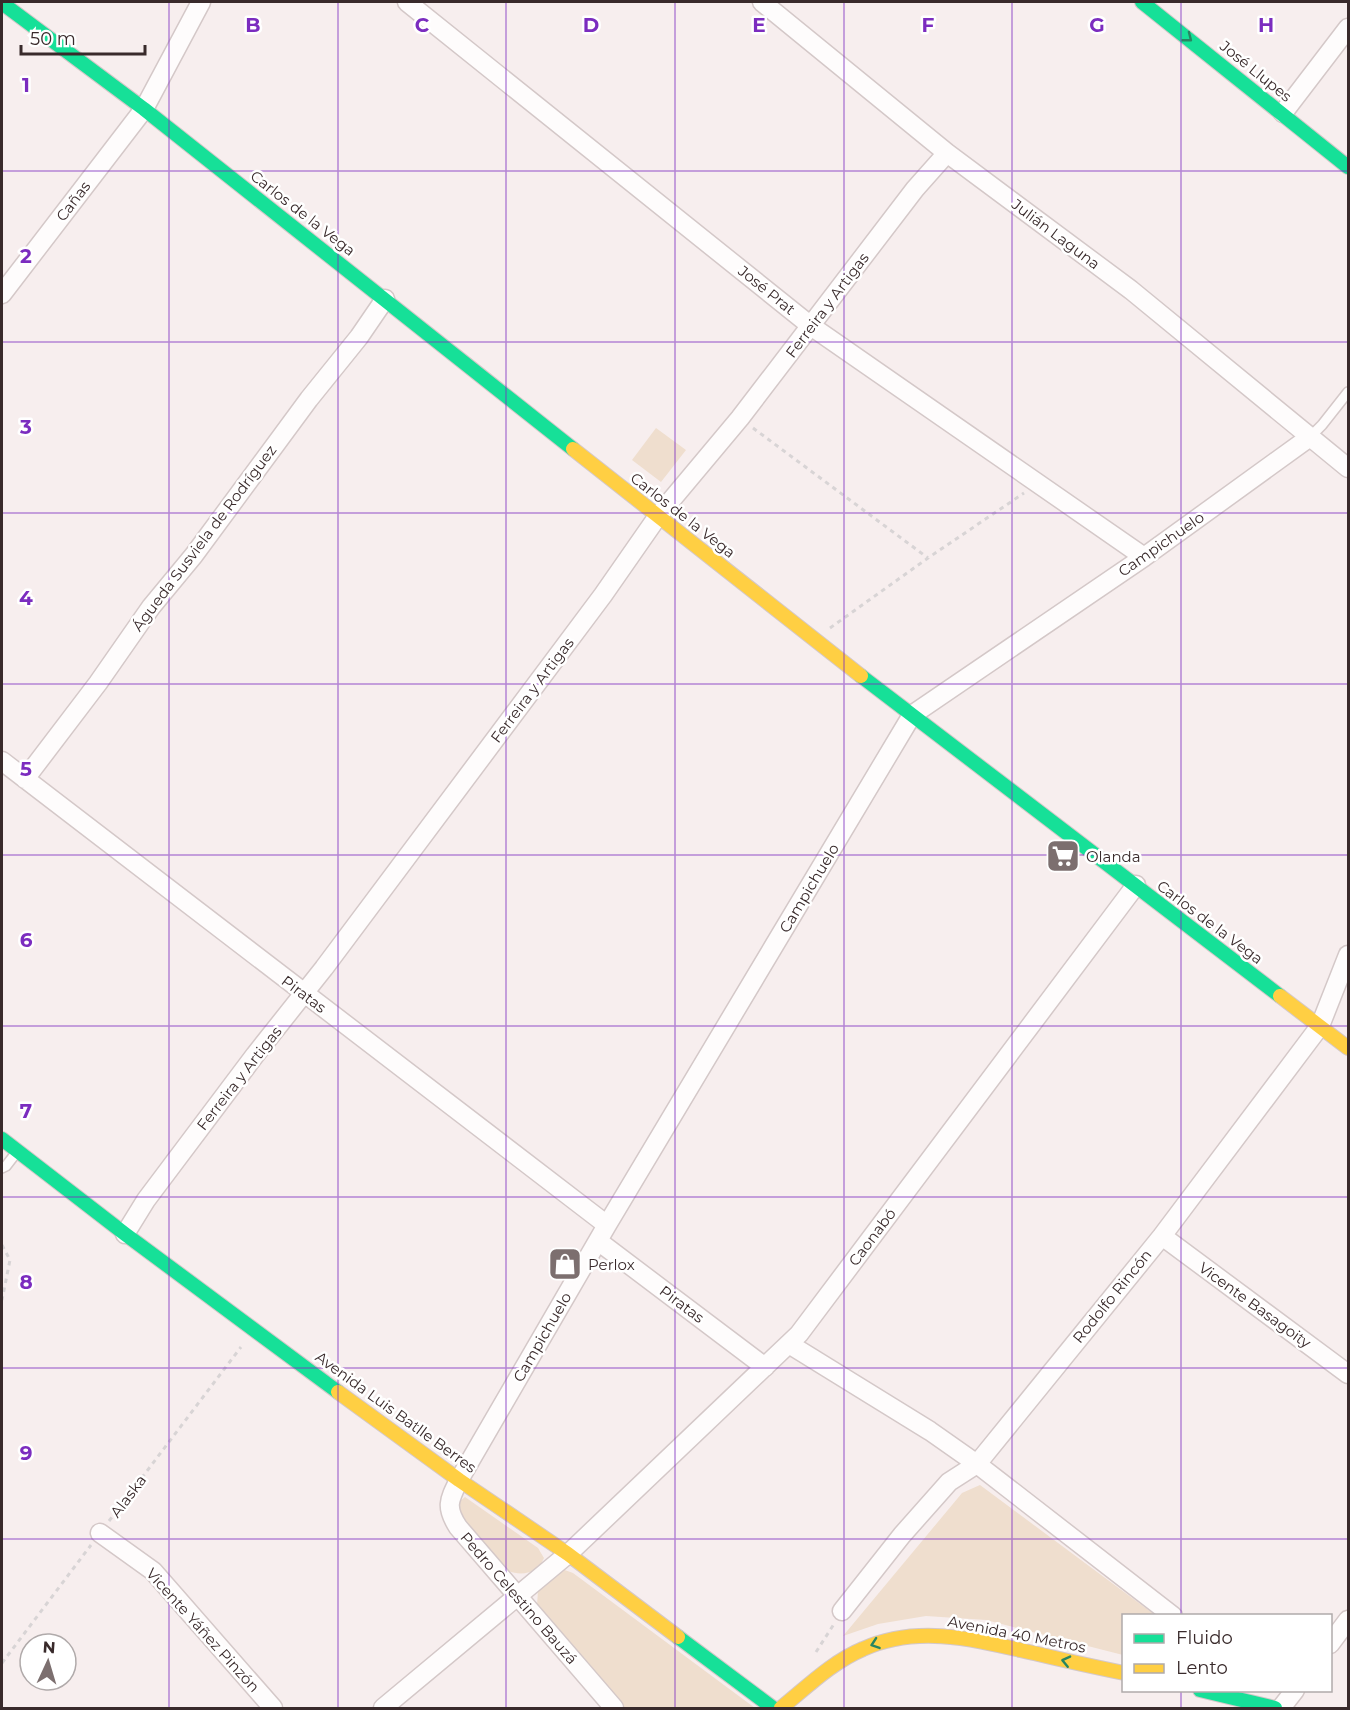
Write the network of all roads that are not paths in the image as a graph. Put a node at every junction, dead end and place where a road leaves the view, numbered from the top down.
1 (201, 2) edge
2 (407, 2) edge
3 (762, 2) edge
4 (1142, 2) edge
5 (2, 3) edge
6 (1348, 27) edge
7 (144, 109) junction
8 (1283, 113) junction
9 (947, 153) junction
10 (1348, 167) edge
11 (2, 294) edge
12 (386, 299) junction
13 (811, 326) junction
14 (1348, 392) edge
15 (1310, 437) junction
16 (1348, 468) edge
17 (658, 516) junction
18 (1144, 557) junction
19 (912, 715) junction
20 (2, 761) edge
21 (25, 779) junction
22 (1136, 885) junction
23 (1348, 956) edge
24 (304, 994) junction
25 (1320, 1026) junction
26 (1348, 1048) edge
27 (2, 1139) edge
28 (17, 1151) junction
29 (2, 1168) edge
30 (603, 1233) junction
31 (124, 1234) junction
32 (1162, 1236) junction
33 (789, 1344) junction
34 (765, 1367) junction
35 (1348, 1374) edge
36 (977, 1464) junction
37 (459, 1479) junction
38 (100, 1533) road end
39 (568, 1554) junction
40 (516, 1596) junction
41 (842, 1611) dead end
42 (1170, 1614) edge
43 (1348, 1620) edge
44 (1332, 1641) edge
45 (1122, 1673) edge
46 (1209, 1692) edge
47 (1267, 1692) edge
48 (1293, 1692) edge
49 (273, 1708) edge
50 (383, 1708) edge
51 (614, 1708) edge
52 (774, 1708) edge
53 (781, 1708) edge
54 (1279, 1708) edge

1 - 7 street, Cañas
2 - 13 street, José Prat
3 - 9 street, Julián Laguna
4 -> 8 street, José Llupes
5 - 7 street, Carlos de la Vega
6 - 8 street
7 - 11 street, Cañas
7 - 12 street, Carlos de la Vega
8 - 10 street, José Llupes
9 - 13 street, Ferreira y Artigas
9 - 15 street, Julián Laguna
12 - 17 street, Carlos de la Vega
12 - 21 street, Águeda Susviela de Rodríguez
13 - 17 street, Ferreira y Artigas
13 - 18 street, José Prat
14 - 15 lane
15 - 16 street, Julián Laguna
15 - 18 street, Campichuelo
17 - 19 street, Carlos de la Vega
17 - 24 street, Ferreira y Artigas
18 - 19 street, Campichuelo
19 - 22 street, Carlos de la Vega
19 - 30 street, Campichuelo
20 - 21 street, Piratas
21 - 24 street, Piratas
22 - 25 street, Carlos de la Vega
22 - 33 street, Caonabó
23 - 25 street, Rodolfo Rincón
24 - 30 street, Piratas
24 - 31 street, Ferreira y Artigas
25 - 26 street, Carlos de la Vega
25 - 32 street, Rodolfo Rincón
27 - 28 street, Avenida Luis Batlle Berres
28 - 29 lane
28 - 31 street, Avenida Luis Batlle Berres
30 - 34 street, Piratas
30 - 37 street, Campichuelo
31 - 37 street, Avenida Luis Batlle Berres
32 - 35 street, Vicente Basagoity
32 - 36 street, Rodolfo Rincón
33 - 34 street, Caonabó
33 - 36 street
34 - 39 street, Caonabó
36 - 41 street, Rodolfo Rincón
36 - 42 street
37 - 39 street, Avenida Luis Batlle Berres
37 - 40 street, Pedro Celestino Bauzá
38 - 49 street, Vicente Yáñez Pinzón
39 - 40 street
39 - 52 street, Avenida Luis Batlle Berres
40 - 50 street
40 - 51 street, Pedro Celestino Bauzá
43 - 44 street
45 -> 53 street, Avenida 40 Metros
46 - 54 street
47 - 54 street
48 - 54 street

